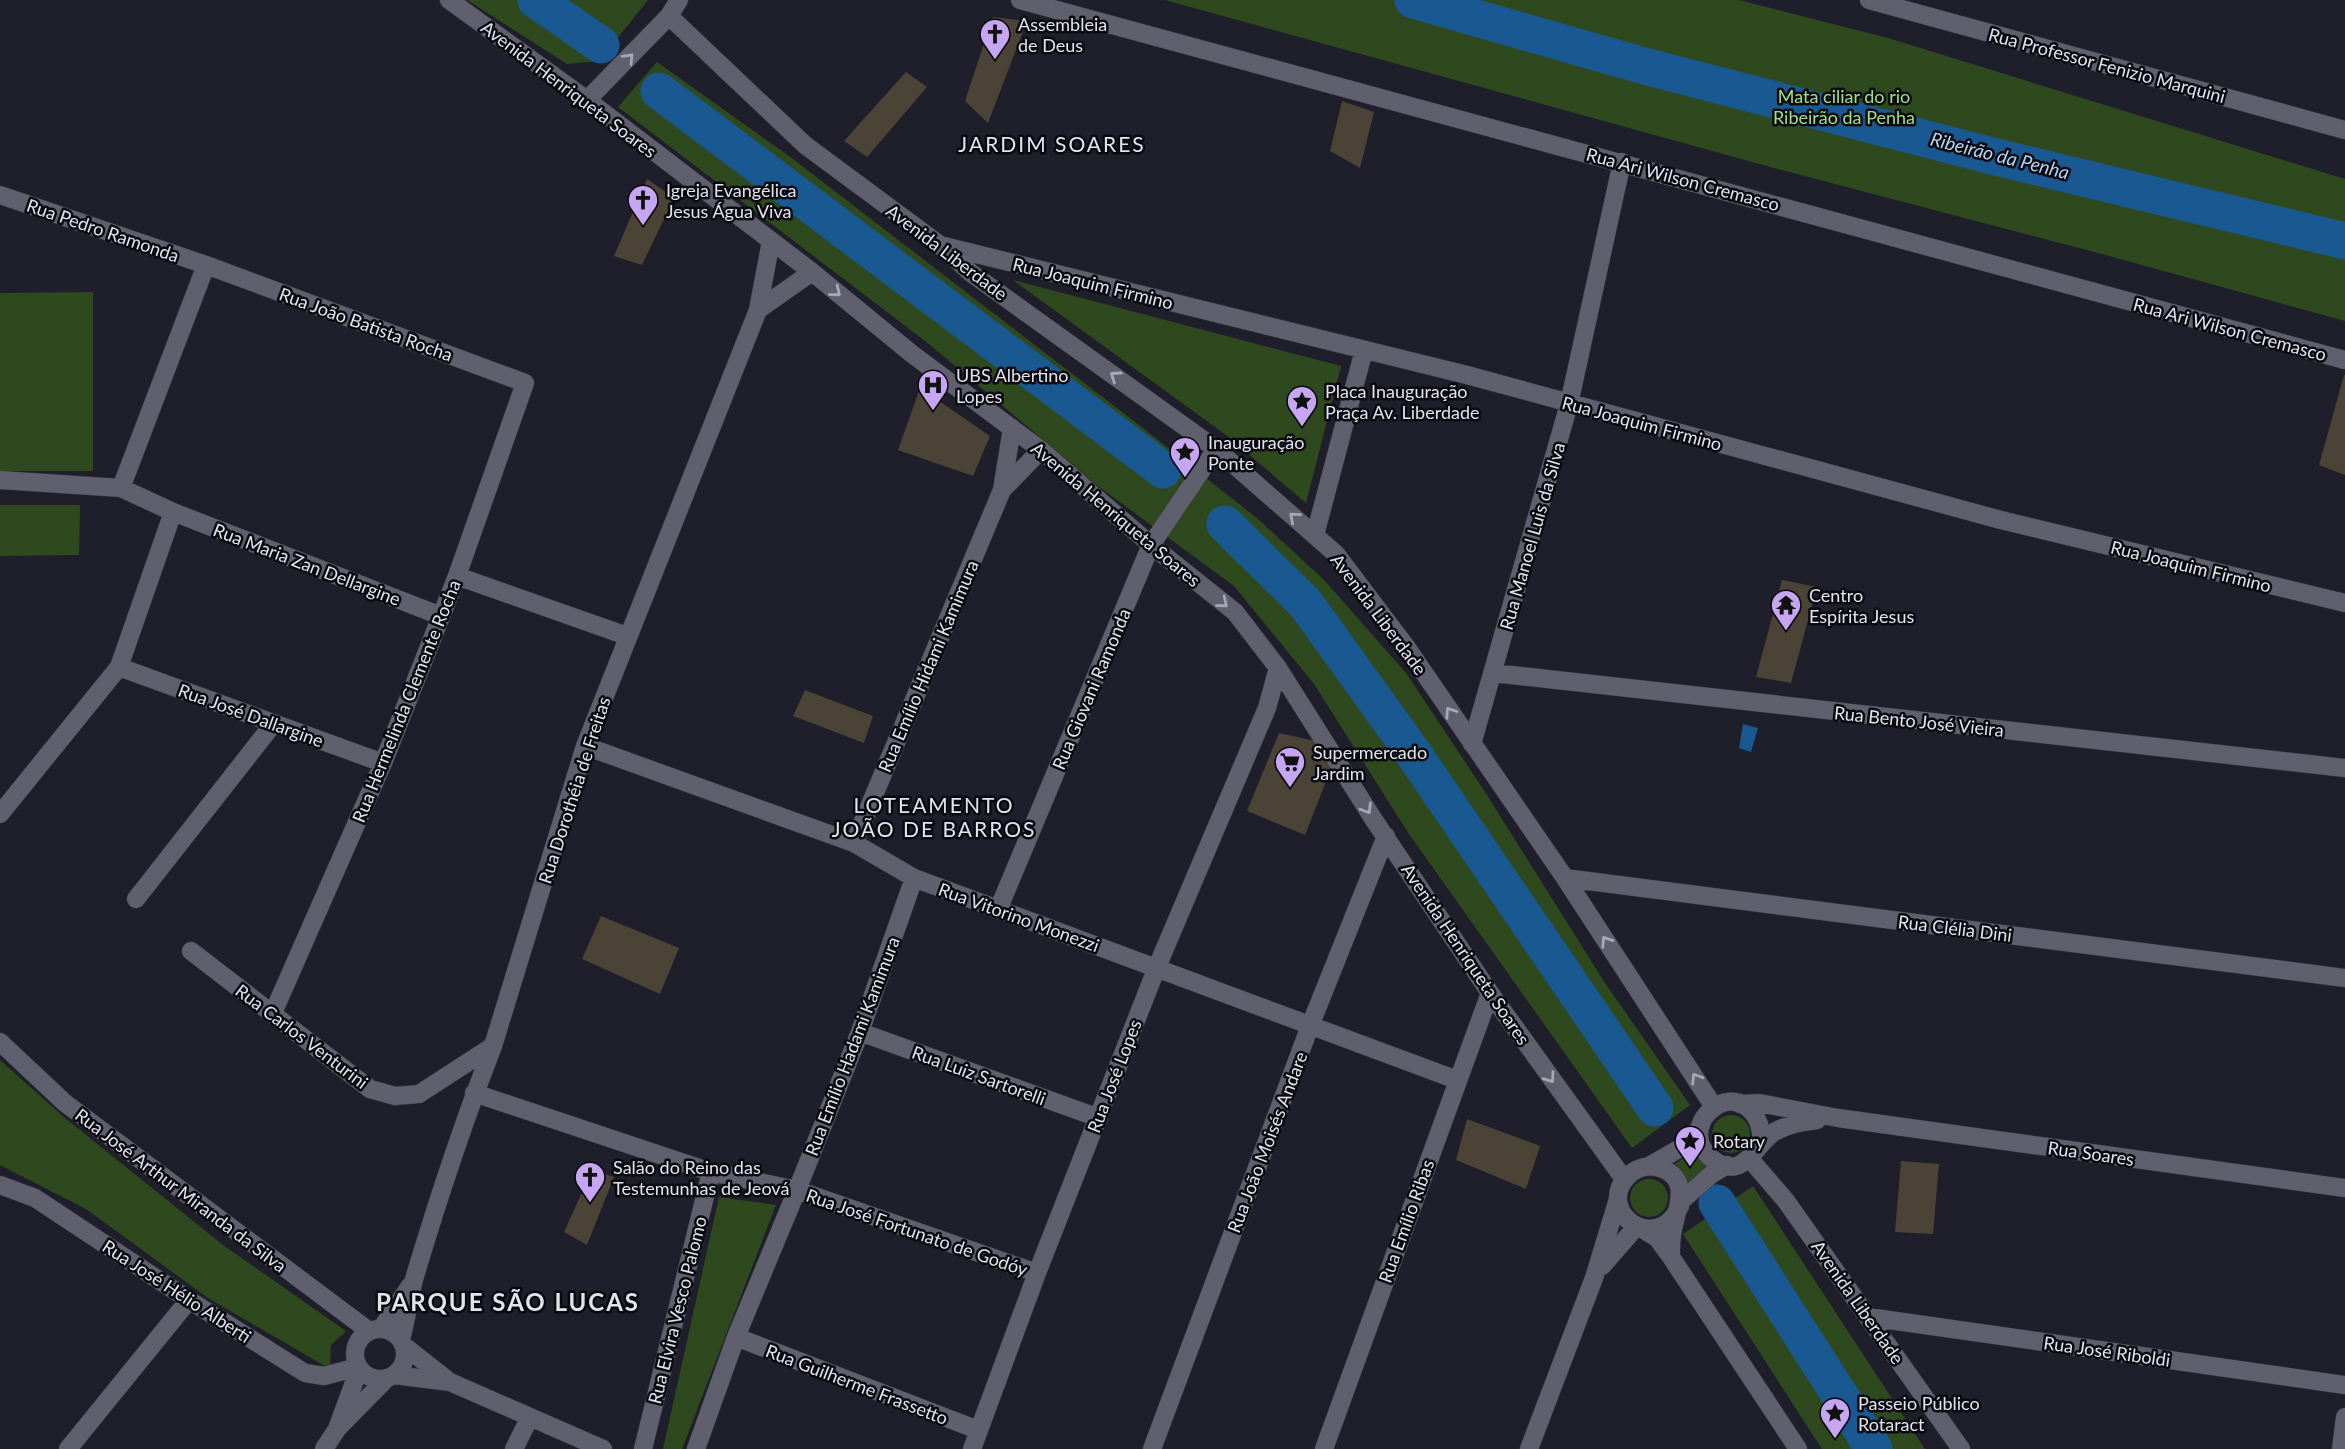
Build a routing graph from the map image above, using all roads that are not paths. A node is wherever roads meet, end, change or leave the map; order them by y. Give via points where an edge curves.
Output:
1 (449, 0) edge
2 (679, 0) edge
3 (1020, 0) edge
4 (1869, 0) edge
5 (669, 16) junction
6 (587, 100) junction
7 (2345, 130) edge
8 (1622, 162) junction
9 (0, 195) edge
10 (771, 241) junction
11 (940, 245) junction
12 (206, 265) junction
13 (812, 272) junction
14 (758, 310) junction
15 (1364, 350) junction
16 (2345, 360) edge
17 (525, 383) joint
18 (1569, 404) junction
19 (1013, 428) junction
20 (1216, 449) junction
21 (1041, 450) junction
22 (0, 480) edge
23 (121, 488) junction
24 (1002, 490) junction
25 (173, 512) junction
26 (1315, 535) junction
27 (1151, 545) junction
28 (457, 576) junction
29 (2345, 603) edge
30 (441, 616) junction
31 (628, 636) junction
32 (118, 667) junction
33 (1278, 668) junction
34 (1494, 673) junction
35 (1298, 700) junction
36 (1267, 708) junction
37 (274, 723) junction
38 (1472, 744) junction
39 (585, 746) junction
40 (383, 763) junction
41 (2345, 768) edge
42 (0, 814) edge
43 (1386, 836) junction
44 (854, 843) junction
45 (914, 878) junction
46 (1565, 878) junction
47 (136, 899) dead end
48 (998, 910) junction
49 (191, 951) dead end
50 (1157, 967) junction
51 (2345, 978) edge
52 (1490, 993) junction
53 (273, 1013) junction
54 (1310, 1026) junction
55 (860, 1032) junction
56 (0, 1042) edge
57 (493, 1046) junction
58 (1457, 1080) junction
59 (474, 1093) junction
60 (1740, 1104) junction
61 (1714, 1107) junction
62 (1098, 1118) junction
63 (1838, 1118) junction
64 (1700, 1125) junction
65 (1761, 1143) junction
66 (1750, 1159) junction
67 (1727, 1165) junction
68 (1649, 1166) junction
69 (711, 1172) junction
70 (1624, 1180) junction
71 (0, 1185) edge
72 (2345, 1188) edge
73 (797, 1190) junction
74 (1618, 1199) junction
75 (1680, 1204) junction
76 (1639, 1227) junction
77 (1671, 1257) junction
78 (1037, 1273) junction
79 (1594, 1278) junction
80 (414, 1280) junction
81 (189, 1300) junction
82 (1868, 1318) junction
83 (375, 1330) junction
84 (736, 1337) junction
85 (402, 1342) junction
86 (359, 1368) junction
87 (391, 1377) junction
88 (450, 1382) junction
89 (2345, 1385) edge
90 (530, 1417) junction
91 (2345, 1417) edge
92 (338, 1429) junction
93 (978, 1430) junction
94 (1785, 1431) junction
95 (68, 1449) edge
96 (324, 1449) edge
97 (514, 1449) edge
98 (603, 1449) edge
99 (643, 1449) edge
100 (696, 1449) edge
101 (972, 1449) edge
102 (1152, 1449) edge
103 (1324, 1449) edge
104 (1529, 1449) edge
105 (1778, 1449) edge
106 (1798, 1449) edge
107 (1961, 1449) edge
108 (2341, 1449) edge

1 - 6 street, Avenida Henriqueta Soares
2 - 5 street
3 - 8 street, Rua Ari Wilson Cremasco
4 - 7 street, Rua Professor Fenizio Marquini
6 -> 5 street
5 - 11 street, Avenida Liberdade via 805,145
6 - 10 street, Avenida Henriqueta Soares
8 - 16 street, Rua Ari Wilson Cremasco
8 - 18 street, Rua Manoel Luis da Silva
9 - 12 street, Rua Pedro Ramonda
10 - 13 street, Avenida Henriqueta Soares
10 - 14 street, Rua Dorothéia de Freitas
11 - 15 street, Rua Joaquim Firmino
20 -> 11 street, Avenida Liberdade
12 - 17 street, Rua João Batista Rocha
12 - 23 street
13 - 14 street
13 -> 19 street, Avenida Henriqueta Soares
14 - 31 street, Rua Dorothéia de Freitas
15 - 18 street, Rua Joaquim Firmino
15 - 26 street
17 - 28 street, Rua Hermelinda Clemente Rocha
18 - 29 street, Rua Joaquim Firmino via 2001,520
18 - 34 street, Rua Manoel Luis da Silva
19 - 21 street, Avenida Henriqueta Soares
19 - 24 street, Rua Emílio Hidami Kamimura
26 -> 20 street, Avenida Liberdade
20 - 27 street, Rua Giovani Ramonda
21 - 24 street, Rua Emílio Hidami Kamimura
21 - 27 street, Avenida Henriqueta Soares
22 - 23 street
23 - 25 street, Rua Maria Zan Dellargine
24 - 44 street, Rua Emílio Hidami Kamimura
25 - 30 street, Rua Maria Zan Dellargine
25 - 32 street
38 -> 26 street, Avenida Liberdade via 1336,554
27 -> 33 street, Avenida Henriqueta Soares via 1235,612
27 - 48 street, Rua Giovani Ramonda
28 - 30 street, Rua Hermelinda Clemente Rocha
28 - 31 street
30 - 40 street, Rua Hermelinda Clemente Rocha
31 - 39 street, Rua Dorothéia de Freitas
32 - 37 street, Rua José Dallargine
32 - 42 street
33 - 35 street, Avenida Henriqueta Soares
33 - 36 street, Rua José Lopes
34 - 38 street, Rua Manoel Luis da Silva
34 - 41 street, Rua Bento José Vieira
35 - 36 street
35 -> 43 street, Avenida Henriqueta Soares
36 - 50 street, Rua José Lopes
37 - 40 street, Rua José Dallargine
37 - 47 street
38 - 46 street, Avenida Liberdade
39 - 44 street, Rua Vitorino Monezzi
39 - 57 street, Rua Dorothéia de Freitas
40 - 53 street, Rua Hermelinda Clemente Rocha
43 - 52 street, Avenida Henriqueta Soares
43 - 54 street, Rua João Moisés Andare
44 - 45 street, Rua Vitorino Monezzi
45 - 48 street, Rua Vitorino Monezzi
45 - 55 street, Rua Emílio Hadami Kamimura
46 - 51 street, Rua Clélia Dini
61 -> 46 street, Avenida Liberdade
48 - 50 street, Rua Vitorino Monezzi
49 - 53 street, Rua Carlos Venturini
50 - 54 street, Rua Vitorino Monezzi
50 - 62 street, Rua José Lopes
52 - 58 street, Rua Emílio Ribas
52 -> 70 street, Avenida Henriqueta Soares
53 - 57 street, Rua Carlos Venturini via 370,1089 395,1096 419,1094
54 - 58 street, Rua Vitorino Monezzi
54 - 102 street, Rua João Moisés Andare
55 - 62 street, Rua Luiz Sartorelli
55 - 73 street, Rua Emílio Hadami Kamimura
56 - 83 street, Rua José Arthur Miranda da Silva via 65,1104
57 - 59 street, Rua Dorothéia de Freitas
58 - 103 street, Rua Emílio Ribas
59 - 69 street
59 - 80 street, Rua Dorothéia de Freitas
60 - 61 street
60 - 63 street via 1759,1103
60 - 65 street via 1756,1115
61 - 64 street
62 - 78 street, Rua José Lopes
63 - 65 street via 1794,1123
63 - 72 street, Rua Soares
64 - 67 street via 1706,1154
64 - 68 street via 1689,1143
65 - 66 street
66 - 67 street
66 - 82 street, Avenida Liberdade via 1786,1201
67 - 75 street
68 - 70 street via 1631,1172
68 - 75 street via 1675,1179
69 - 73 street
69 - 99 street, Rua Elvira Vesco Palomo
70 - 74 street
71 - 81 street, Rua José Hélio Alberti via 36,1198
73 - 78 street, Rua José Fortunato de Godóy
73 - 84 street, Rua Emílio Hadami Kamimura
74 - 76 street via 1625,1218
74 - 79 street
75 - 76 street via 1669,1223 1651,1230
75 - 77 street
76 - 77 street via 1657,1238
76 - 79 street via 1619,1244
77 - 94 street
78 - 93 street, Rua José Lopes
79 - 104 street
80 - 83 street, Rua Dorothéia de Freitas
80 - 85 street, Rua Dorothéia de Freitas
81 - 86 street, Rua José Hélio Alberti via 305,1373 324,1376
81 - 95 street
82 - 89 street, Rua José Riboldi
82 - 107 street, Avenida Liberdade
83 - 85 street via 389,1330
83 - 86 street via 357,1343 354,1352
84 - 93 street, Rua Guilherme Frassetto
84 - 100 street, Rua Emílio Hadami Kamimura
85 - 87 street via 404,1362
85 - 88 street
86 - 87 street via 372,1378
86 - 92 street
87 - 88 street
87 - 92 street
88 - 90 street
90 - 97 street
90 - 98 street
91 - 108 street
92 - 96 street
93 - 101 street, Rua José Lopes
94 - 105 street
94 - 106 street

